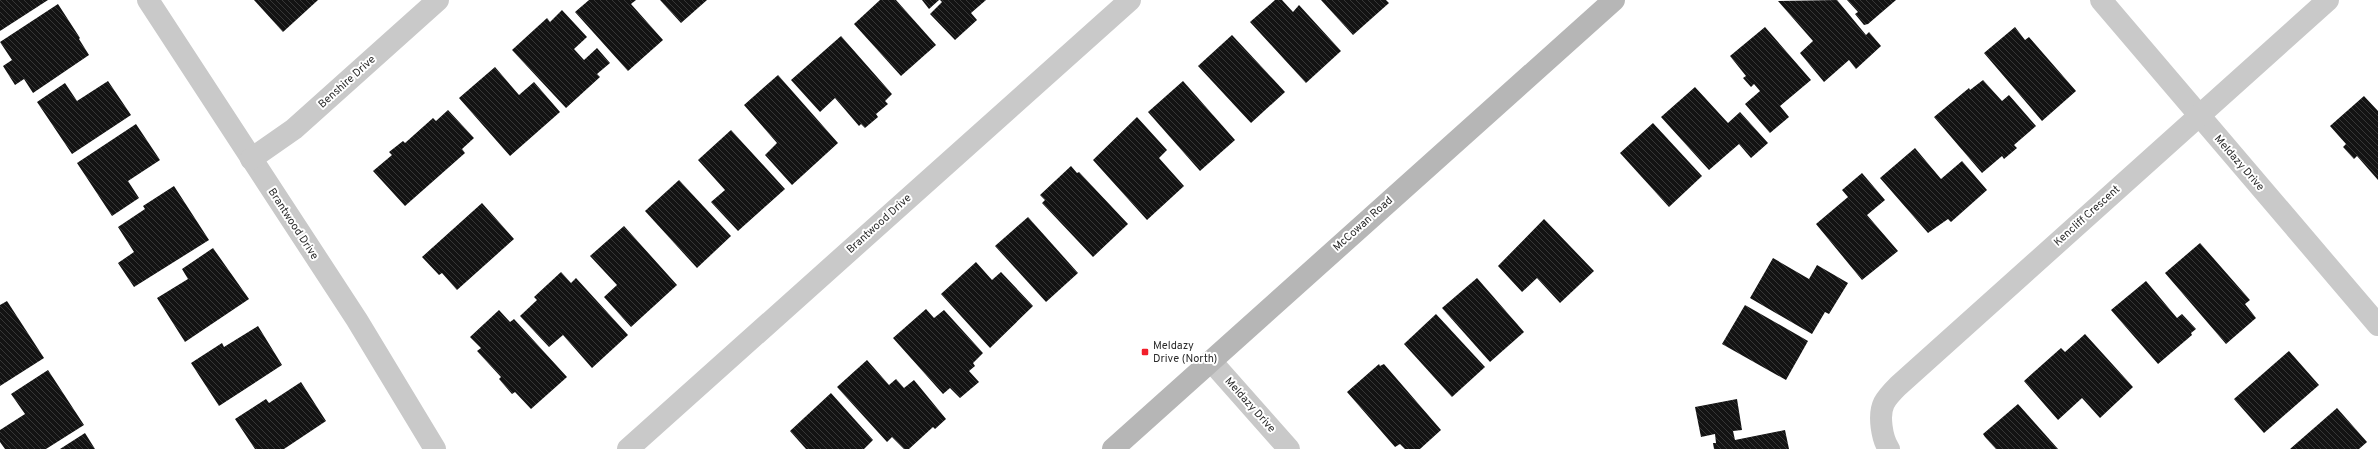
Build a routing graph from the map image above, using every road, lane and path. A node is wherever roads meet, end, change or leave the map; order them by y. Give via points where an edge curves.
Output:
1 (148, 0) edge
2 (438, 0) edge
3 (1130, 0) edge
4 (1614, 0) edge
5 (2101, 0) edge
6 (2328, 0) edge
7 (2198, 115) junction
8 (252, 159) junction
9 (2378, 325) edge
10 (1211, 361) junction
11 (435, 449) edge
12 (628, 449) edge
13 (1113, 449) edge
14 (1289, 449) edge
15 (1889, 449) edge

1 - 8 street, Brantwood Drive
2 - 8 street, Benshire Drive via 294,129
3 - 12 street, Brantwood Drive
4 - 10 main road, McCowan Road
5 - 7 street, Meldazy Drive
6 - 7 street, Kencliff Crescent
7 - 9 street, Meldazy Drive
7 - 15 street, Kencliff Crescent via 1898,386 1883,404 1881,424
8 - 11 street, Brantwood Drive via 357,320
10 - 13 main road, McCowan Road
10 - 14 street, Meldazy Drive

